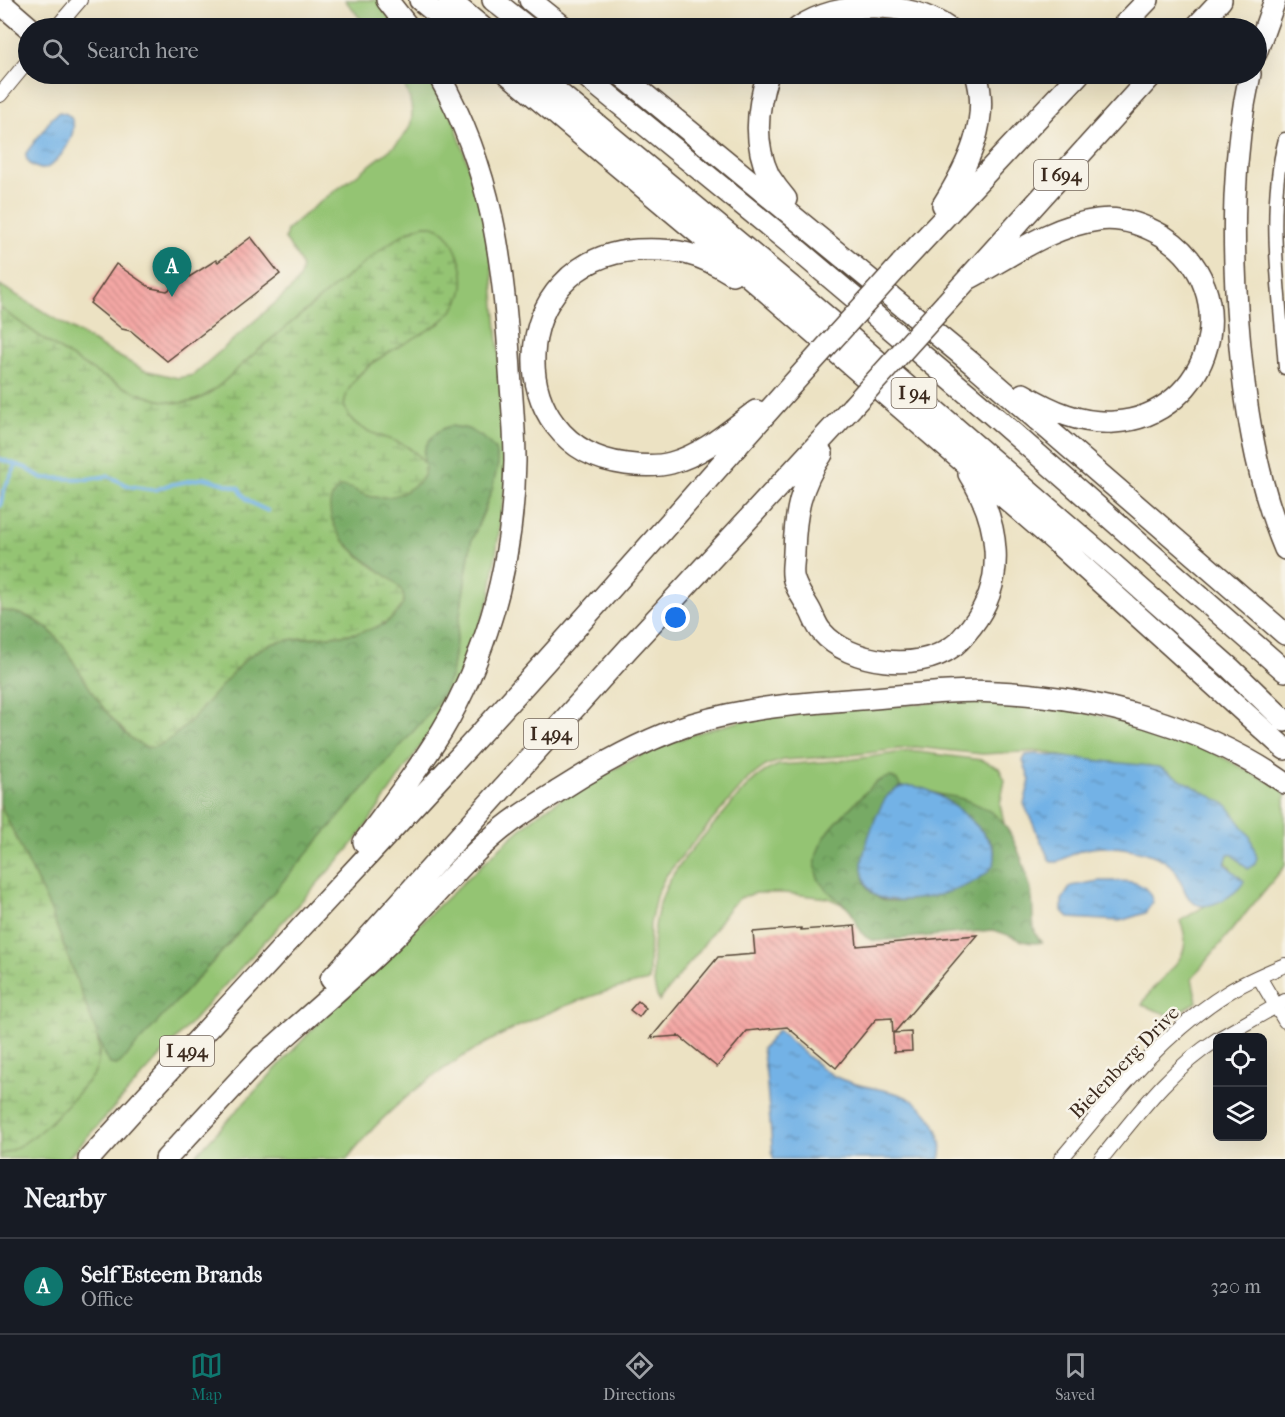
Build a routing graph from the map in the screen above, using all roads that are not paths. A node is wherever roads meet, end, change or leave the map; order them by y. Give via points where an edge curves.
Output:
1 (3, 0) edge
2 (80, 0) edge
3 (387, 0) edge
4 (420, 0) edge
5 (449, 0) edge
6 (494, 0) edge
7 (530, 0) edge
8 (1148, 0) edge
9 (1221, 0) edge
10 (1275, 0) edge
11 (0, 9) edge
12 (25, 18) edge
13 (65, 18) edge
14 (401, 18) edge
15 (442, 18) edge
16 (471, 18) edge
17 (516, 18) edge
18 (552, 18) edge
19 (813, 18) edge
20 (933, 18) edge
21 (1131, 18) edge
22 (1204, 18) edge
23 (18, 24) edge
24 (1267, 24) edge
25 (18, 73) edge
26 (443, 84) edge
27 (520, 84) edge
28 (548, 84) edge
29 (595, 84) edge
30 (632, 84) edge
31 (766, 84) edge
32 (978, 84) edge
33 (1070, 84) edge
34 (1144, 84) edge
35 (1248, 84) edge
36 (0, 95) edge
37 (1285, 139) edge
38 (800, 220) junction
39 (916, 247) junction
40 (970, 278) junction
41 (785, 308) junction
42 (974, 365) junction
43 (1285, 368) edge
44 (787, 390) junction
45 (852, 407) junction
46 (947, 449) junction
47 (1285, 549) edge
48 (1285, 634) edge
49 (1285, 671) edge
50 (1285, 721) edge
51 (1285, 749) edge
52 (1285, 783) edge
53 (285, 943) junction
54 (1285, 964) edge
55 (1259, 977) junction
56 (1280, 1003) edge
57 (1285, 1021) edge
58 (1228, 1033) edge
59 (1213, 1042) edge
60 (254, 1065) junction
61 (89, 1159) edge
62 (166, 1159) edge
63 (1061, 1159) edge
64 (1101, 1159) edge

1 - 12 street
2 - 13 street
3 - 14 highway
4 - 15 highway
5 - 16 highway
6 - 17 highway
7 - 18 highway
8 - 21 highway
9 - 22 highway
10 - 24 highway
11 - 23 street
19 - 20 highway via 868,2 913,8
25 - 36 street
26 - 53 highway via 481,170 495,222 508,317 514,485 499,591 486,633 446,725 359,849
27 - 41 highway
28 - 50 highway, I 94 via 799,293 1107,559
29 - 49 highway, I 94 via 988,411
30 - 38 highway
31 - 38 highway via 758,118 760,146 770,176
32 - 39 highway via 980,112 967,165
33 - 39 highway, I 694
34 - 40 highway, I 694
35 - 47 highway via 1234,186 1236,299 1243,385 1254,447 1265,494
37 - 43 street via 1275,193
38 - 42 highway
39 - 44 highway, I 494, bridge
40 - 42 highway via 1050,234 1089,221 1113,219 1147,228 1177,246 1198,272 1210,312 1204,357 1187,387 1154,412 1124,420 1088,421 1056,412
40 - 45 highway, I 694, bridge
41 - 44 highway via 698,255 654,249 613,253 581,269 546,304 534,339 533,366 540,398 567,436 600,458 648,466 684,459 708,447
41 - 46 highway
42 - 48 highway
44 - 53 highway, I 494 via 465,750
45 - 46 highway via 810,472 795,519 793,579 822,632 845,650 885,662 931,657 955,645 983,608 992,584 994,528 971,477
45 - 60 highway, I 494
46 - 51 highway
52 - 60 highway via 1236,754 1164,723 1110,708 1027,694 956,691 794,703 691,724 625,751 510,822 396,937
53 - 61 highway, I 494
54 - 55 street, Bielenberg Drive
55 - 56 street
55 - 63 street, Bielenberg Drive via 1228,992 1171,1036
56 - 57 street
56 - 58 street
59 - 64 street via 1171,1077
60 - 62 highway, I 494

